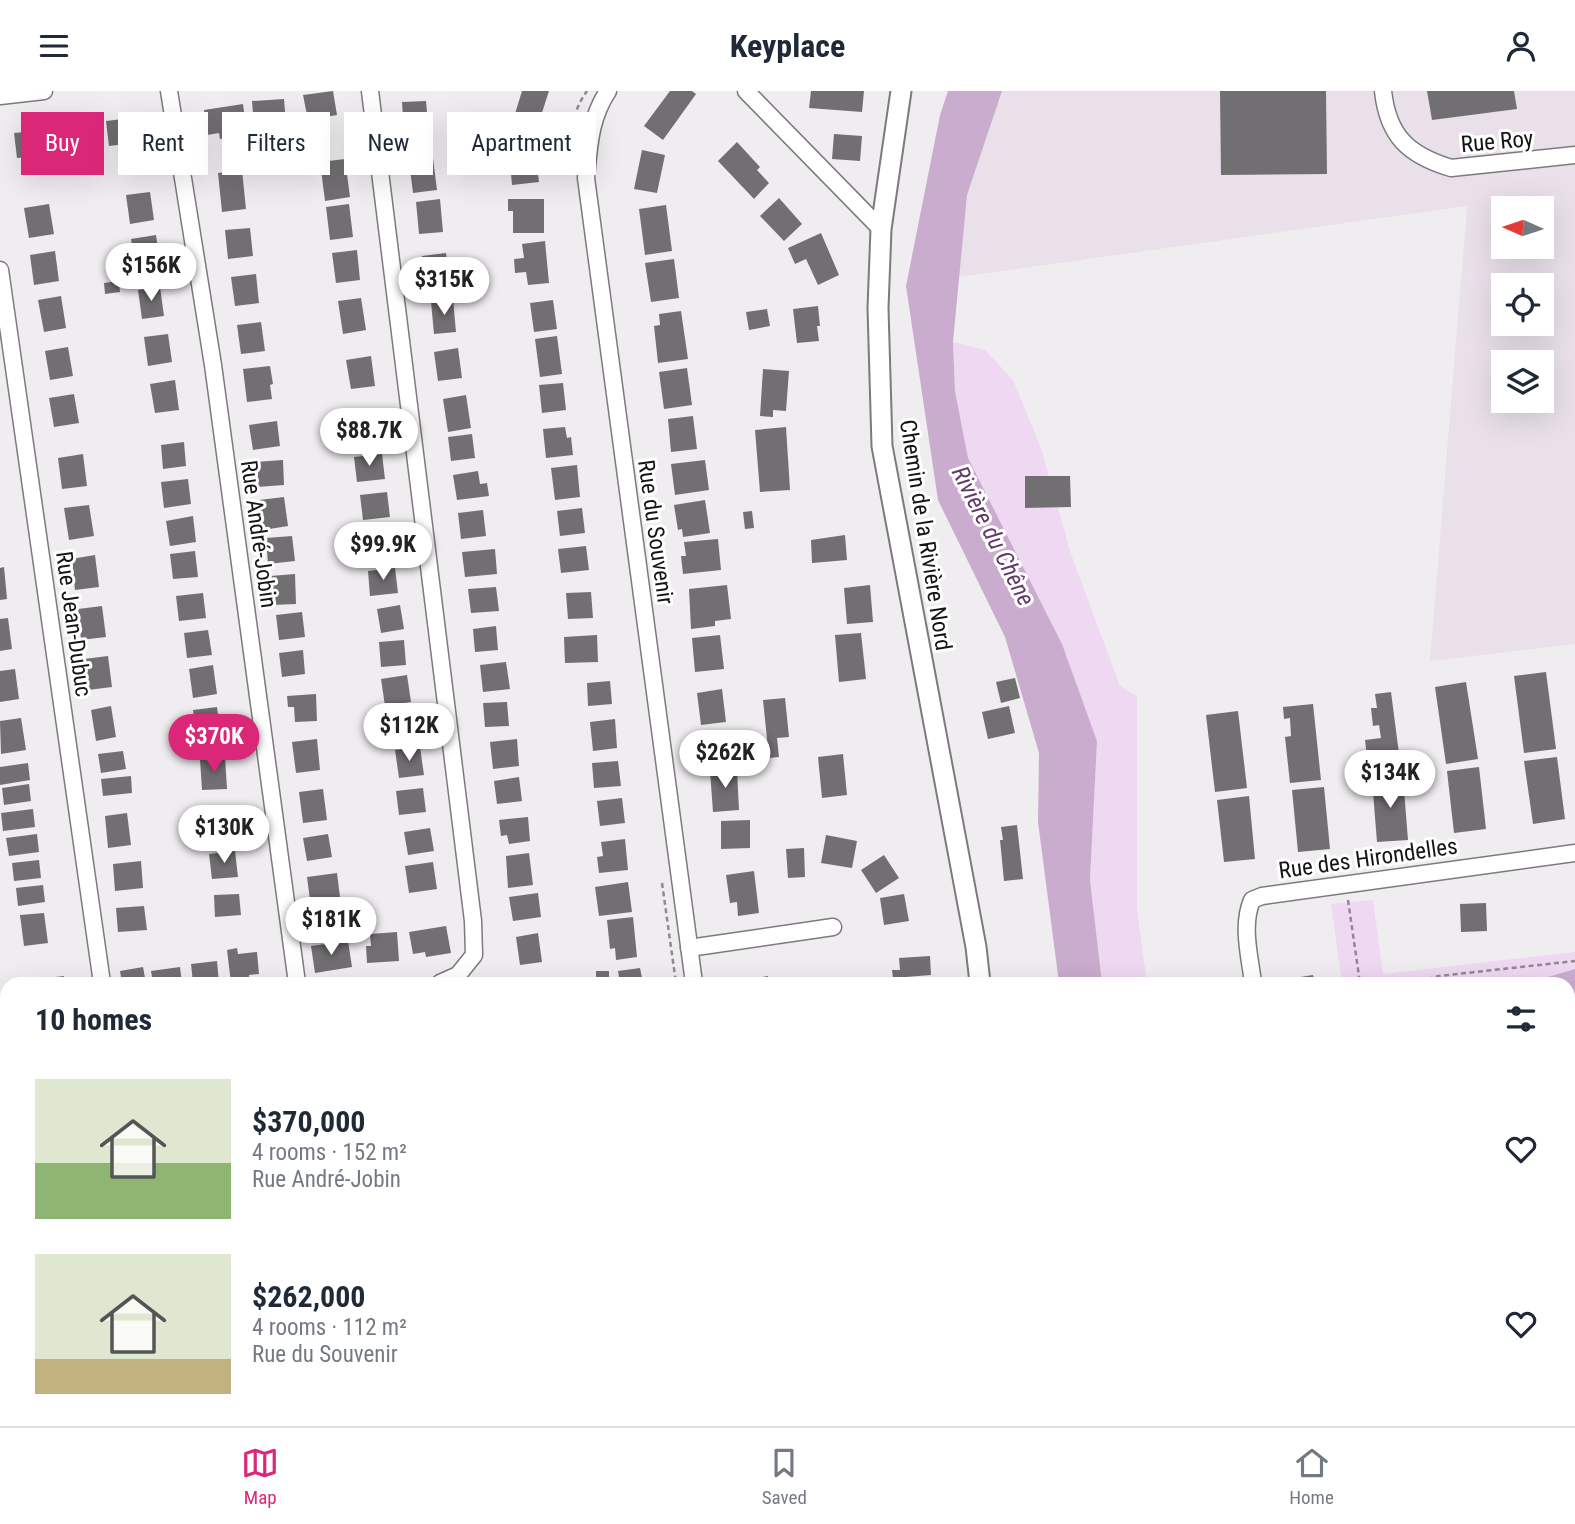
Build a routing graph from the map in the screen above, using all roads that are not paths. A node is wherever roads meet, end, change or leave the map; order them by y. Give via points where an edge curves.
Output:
1 (44, 91) edge
2 (169, 91) edge
3 (370, 91) edge
4 (608, 91) edge
5 (746, 91) edge
6 (901, 91) edge
7 (1384, 91) edge
8 (0, 96) edge
9 (1575, 155) edge
10 (881, 229) junction
11 (0, 270) edge
12 (1575, 853) edge
13 (833, 927) dead end
14 (689, 948) junction
15 (101, 977) edge
16 (296, 977) edge
17 (454, 977) edge
18 (693, 977) edge
19 (979, 977) edge
20 (1252, 977) edge

1 - 8 street
2 - 16 street, Rue André-Jobin via 214,365
3 - 17 street via 473,922 474,955
4 - 14 street, Rue du Souvenir via 590,130 586,178
5 - 10 street
6 - 10 street, Chemin de la Rivière Nord
7 - 9 street, Rue Roy via 1386,114 1397,137 1431,162 1451,168
10 - 19 street, Chemin de la Rivière Nord via 882,446
11 - 15 street, Rue Jean-Dubuc
12 - 20 street, Rue des Hirondelles via 1262,896 1252,900 1247,911
13 - 14 street
14 - 18 street, Rue du Souvenir

